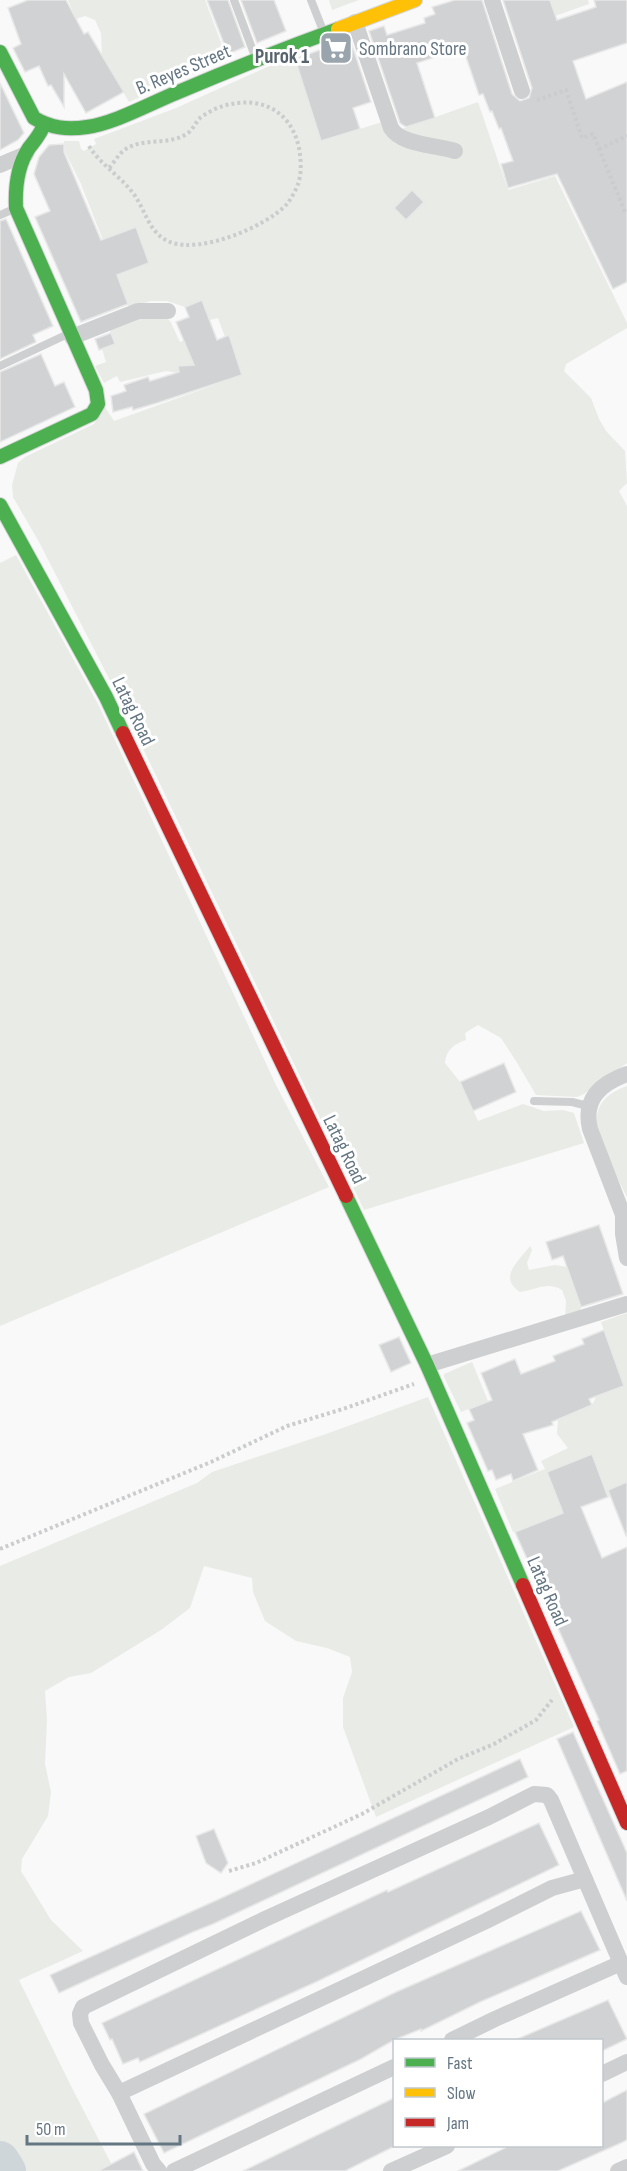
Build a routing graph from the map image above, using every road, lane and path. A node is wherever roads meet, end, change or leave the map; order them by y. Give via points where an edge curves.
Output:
1 (234, 0) edge
2 (311, 0) edge
3 (415, 0) edge
4 (492, 0) edge
5 (355, 21) junction
6 (324, 33) junction
7 (1, 56) edge
8 (256, 59) junction
9 (522, 89) joint
10 (44, 124) junction
11 (88, 128) junction
12 (627, 136) edge
13 (599, 148) junction
14 (455, 151) dead end
15 (26, 154) junction
16 (0, 165) edge
17 (109, 168) junction
18 (16, 208) junction
19 (627, 211) edge
20 (0, 215) edge
21 (168, 310) dead end
22 (71, 335) junction
23 (0, 366) edge
24 (0, 457) edge
25 (0, 505) edge
26 (627, 1074) edge
27 (534, 1101) dead end
28 (588, 1106) junction
29 (625, 1227) edge
30 (627, 1258) edge
31 (627, 1304) edge
32 (429, 1371) junction
33 (0, 1549) edge
34 (570, 1690) junction
35 (622, 1801) edge
36 (627, 1823) edge
37 (229, 1871) dead end
38 (585, 1879) junction
39 (624, 1970) edge
40 (454, 2039) edge
41 (627, 2062) edge
42 (393, 2067) edge
43 (603, 2074) edge
44 (119, 2093) junction
45 (443, 2147) edge
46 (627, 2167) edge
47 (159, 2171) edge
48 (174, 2171) edge
49 (391, 2171) edge
50 (618, 2171) edge

1 - 8 lane
2 - 6 lane
3 - 5 street, B. Reyes Street
4 - 9 street
5 - 6 street, B. Reyes Street
5 - 14 street via 395,134
6 - 8 street, B. Reyes Street
7 - 10 street via 31,114
8 - 11 street, B. Reyes Street
9 - 13 path via 528,85 535,101 566,90 582,138 593,134
10 - 11 street, B. Reyes Street via 64,129
10 - 15 street
11 - 17 path via 90,148
12 - 13 path
13 - 19 path
15 - 16 street
15 - 18 street via 16,179
17 - 17 path via 133,193 153,231 171,243 199,244 220,241 262,223 288,204 298,183 301,159 296,132 283,115 267,105 247,103 223,106 200,118 179,139 132,146 121,152
18 - 20 lane
18 - 22 street
21 - 22 street via 138,311
22 - 23 lane
22 - 24 street via 96,390 96,410
25 - 32 street, Latag Road via 106,697
26 - 28 street via 609,1082
27 - 28 lane
28 - 29 street via 590,1129
29 - 30 street
31 - 32 street
32 - 33 path via 343,1409 287,1426 158,1485
32 - 34 street, Latag Road
34 - 35 street, Latag Road
34 - 37 path via 551,1701 536,1720 494,1744 458,1759 362,1814 256,1863
35 - 36 street, Latag Road
38 - 39 street
38 - 44 street via 552,1888
38 - 44 street via 551,1800 547,1795 534,1794 82,2007 81,2023
39 - 40 street via 495,2019
41 - 43 street
42 - 48 street
44 - 47 street
45 - 49 street
46 - 50 street

